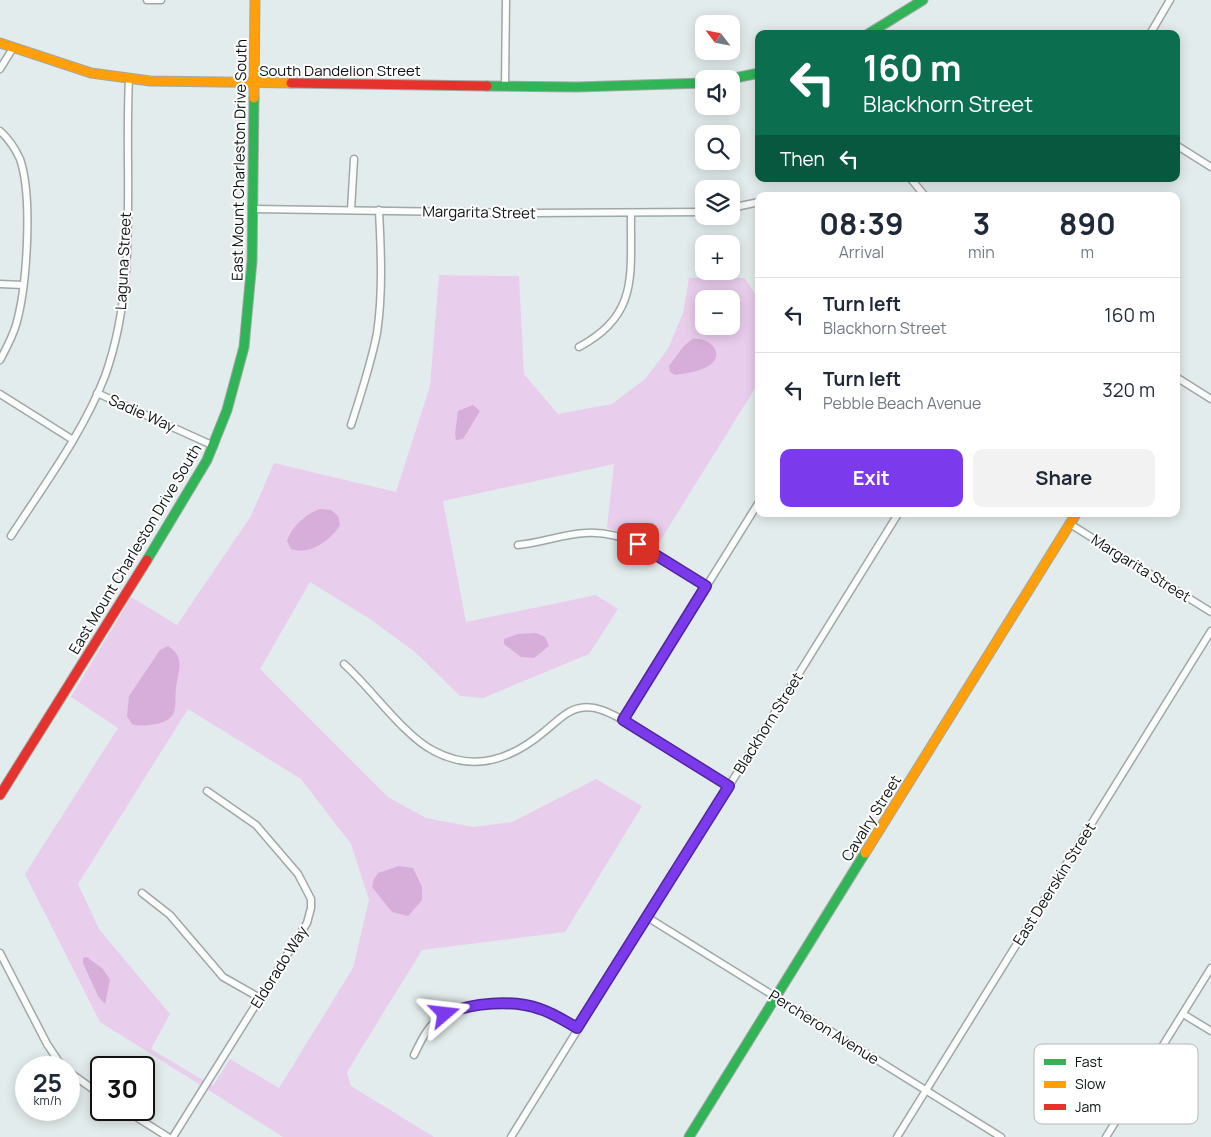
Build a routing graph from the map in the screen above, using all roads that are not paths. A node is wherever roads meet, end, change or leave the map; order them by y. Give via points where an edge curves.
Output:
1 (147, 0) edge
2 (161, 0) edge
3 (255, 0) edge
4 (506, 0) edge
5 (923, 0) edge
6 (1170, 0) edge
7 (874, 30) edge
8 (1152, 30) edge
9 (0, 43) edge
10 (13, 48) junction
11 (0, 69) edge
12 (755, 74) edge
13 (740, 77) edge
14 (129, 79) junction
15 (254, 84) junction
16 (695, 84) edge
17 (505, 86) junction
18 (0, 131) edge
19 (1180, 148) edge
20 (354, 159) dead end
21 (1211, 167) edge
22 (913, 182) edge
23 (922, 192) edge
24 (755, 203) edge
25 (740, 206) edge
26 (254, 209) junction
27 (351, 210) junction
28 (379, 210) junction
29 (695, 212) edge
30 (631, 214) junction
31 (0, 284) edge
32 (23, 285) junction
33 (580, 347) dead end
34 (0, 360) edge
35 (1180, 380) edge
36 (97, 393) junction
37 (0, 394) edge
38 (1211, 399) edge
39 (351, 425) dead end
40 (73, 440) junction
41 (214, 446) junction
42 (755, 508) edge
43 (896, 517) edge
44 (1074, 517) edge
45 (1070, 524) junction
46 (11, 536) dead end
47 (518, 545) dead end
48 (706, 586) junction
49 (1211, 612) edge
50 (1211, 631) edge
51 (344, 664) dead end
52 (623, 720) junction
53 (729, 786) junction
54 (207, 791) dead end
55 (0, 796) edge
56 (142, 893) dead end
57 (647, 917) junction
58 (0, 953) edge
59 (1211, 968) edge
60 (777, 997) junction
61 (260, 998) junction
62 (1183, 1014) junction
63 (577, 1028) junction
64 (1211, 1031) edge
65 (1164, 1044) edge
66 (414, 1055) dead end
67 (54, 1056) edge
68 (926, 1090) junction
69 (143, 1121) edge
70 (1114, 1124) edge
71 (168, 1137) edge
72 (173, 1137) edge
73 (511, 1137) edge
74 (689, 1137) edge
75 (897, 1137) edge
76 (1001, 1137) edge
77 (1106, 1137) edge

1 - 2 street
3 - 15 street, East Mount Charleston Drive South
4 - 17 street
5 - 7 street
6 - 8 street
9 - 10 street, South Dandelion Street
10 - 11 street
10 - 14 street, South Dandelion Street via 91,73
12 - 13 street
14 - 15 street, South Dandelion Street
14 - 36 street, Laguna Street via 124,291 116,336
15 - 17 street, South Dandelion Street
15 - 26 street, East Mount Charleston Drive South
16 - 17 street, South Dandelion Street
18 - 32 street via 14,147 24,176 26,248
19 - 21 street
20 - 27 street
22 - 23 street
24 - 25 street
26 - 27 street, Margarita Street
26 - 41 street, East Mount Charleston Drive South via 244,348
27 - 28 street, Margarita Street
28 - 30 street, Margarita Street
28 - 39 street via 380,302 377,331
29 - 30 street, Margarita Street
30 - 33 street via 630,270 624,305 609,328
31 - 32 street
32 - 34 street via 16,326
35 - 38 street
36 - 40 street, Laguna Street
36 - 41 street, Sadie Way
37 - 40 street
40 - 46 street, Laguna Street
41 - 55 street, East Mount Charleston Drive South via 187,496
42 - 48 street
43 - 53 street, Blackhorn Street
44 - 45 street, Cavalry Street
45 - 49 street, Margarita Street
45 - 60 street, Cavalry Street
47 - 48 street via 586,533 620,536 647,548
48 - 52 street
50 - 68 street, East Deerskin Street
51 - 52 street via 418,740 432,751 461,761 479,763 507,757 579,708 599,708
52 - 53 street
53 - 57 street, Blackhorn Street
54 - 61 street, Eldorado Way via 266,835 309,892 311,908 307,923
56 - 61 street via 170,915 223,978
57 - 60 street, Percheron Avenue
57 - 63 street, Blackhorn Street
58 - 67 street
59 - 62 street
60 - 68 street, Percheron Avenue
60 - 74 street, Cavalry Street
61 - 72 street, Eldorado Way
62 - 64 street
62 - 65 street
63 - 66 street via 556,1015 526,1006 459,1008 437,1020
63 - 73 street, Blackhorn Street
68 - 75 street, East Deerskin Street
68 - 76 street, Percheron Avenue
69 - 71 street
70 - 77 street

